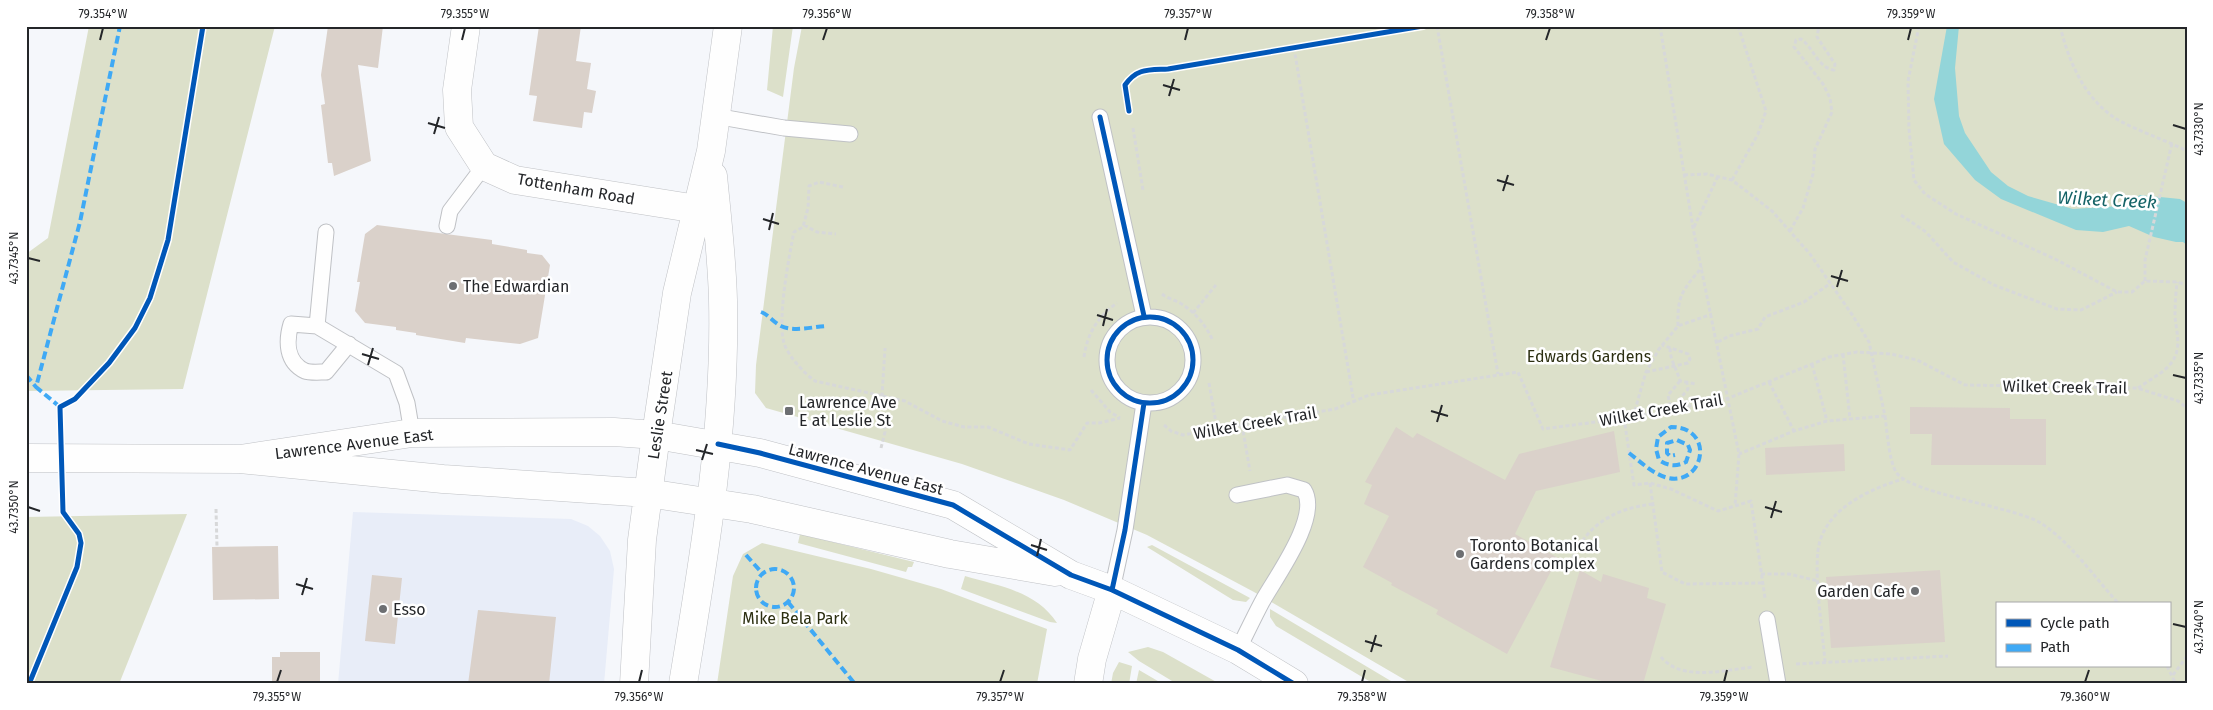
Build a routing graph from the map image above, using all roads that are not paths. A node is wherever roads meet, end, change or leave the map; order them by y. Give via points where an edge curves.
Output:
1 (466, 26) edge
2 (728, 26) edge
3 (715, 116) junction
4 (1100, 117) dead end
5 (850, 134) dead end
6 (711, 151) junction
7 (484, 166) junction
8 (697, 208) junction
9 (447, 226) dead end
10 (326, 232) dead end
11 (1144, 316) junction
12 (317, 326) junction
13 (349, 344) junction
14 (1144, 403) junction
15 (412, 433) junction
16 (656, 435) junction
17 (718, 444) junction
18 (26, 458) edge
19 (240, 459) junction
20 (648, 493) junction
21 (1237, 496) dead end
22 (712, 501) junction
23 (1071, 574) junction
24 (1112, 590) junction
25 (1767, 619) road end
26 (1238, 650) junction
27 (634, 684) edge
28 (683, 684) edge
29 (1088, 684) edge
30 (1294, 684) edge
31 (1778, 684) edge

1 - 7 main road via 457,90 459,127
2 - 3 main road, Leslie Street
3 - 5 lane via 784,128
3 - 6 main road, Leslie Street
4 - 11 lane
6 - 8 main road, Leslie Street
6 - 17 main road, Leslie Street via 723,300
7 - 8 main road, Tottenham Road via 515,180
7 - 9 lane via 450,211
8 - 16 main road, Leslie Street via 677,292
10 - 12 lane
11 - 14 lane via 1118,329 1106,355 1112,381 1126,395
11 - 14 lane via 1157,316 1181,329 1189,340 1193,366 1184,387 1176,394 1161,401
12 - 13 lane
12 - 13 lane via 291,324 287,340 291,358 305,371 326,372
13 - 15 lane via 396,373 407,403
14 - 24 lane via 1125,530
15 - 16 main road, Lawrence Avenue East via 614,432
15 - 19 main road, Lawrence Avenue East
16 - 17 main road, Lawrence Avenue East
16 - 20 main road, Leslie Street
17 - 22 main road, Leslie Street
17 - 23 main road, Lawrence Avenue East via 952,505
18 - 19 main road, Lawrence Avenue East
19 - 20 main road, Lawrence Avenue East via 443,479
20 - 22 main road, Lawrence Avenue East
20 - 27 main road, Leslie Street via 642,540
21 - 26 lane via 1277,486 1296,486 1305,491 1307,507 1297,541
22 - 23 main road, Lawrence Avenue East via 950,554
22 - 28 main road, Leslie Street
23 - 24 main road, Lawrence Avenue East
24 - 26 main road, Lawrence Avenue East
24 - 29 main road
25 - 31 lane
26 - 30 main road, Lawrence Avenue East

